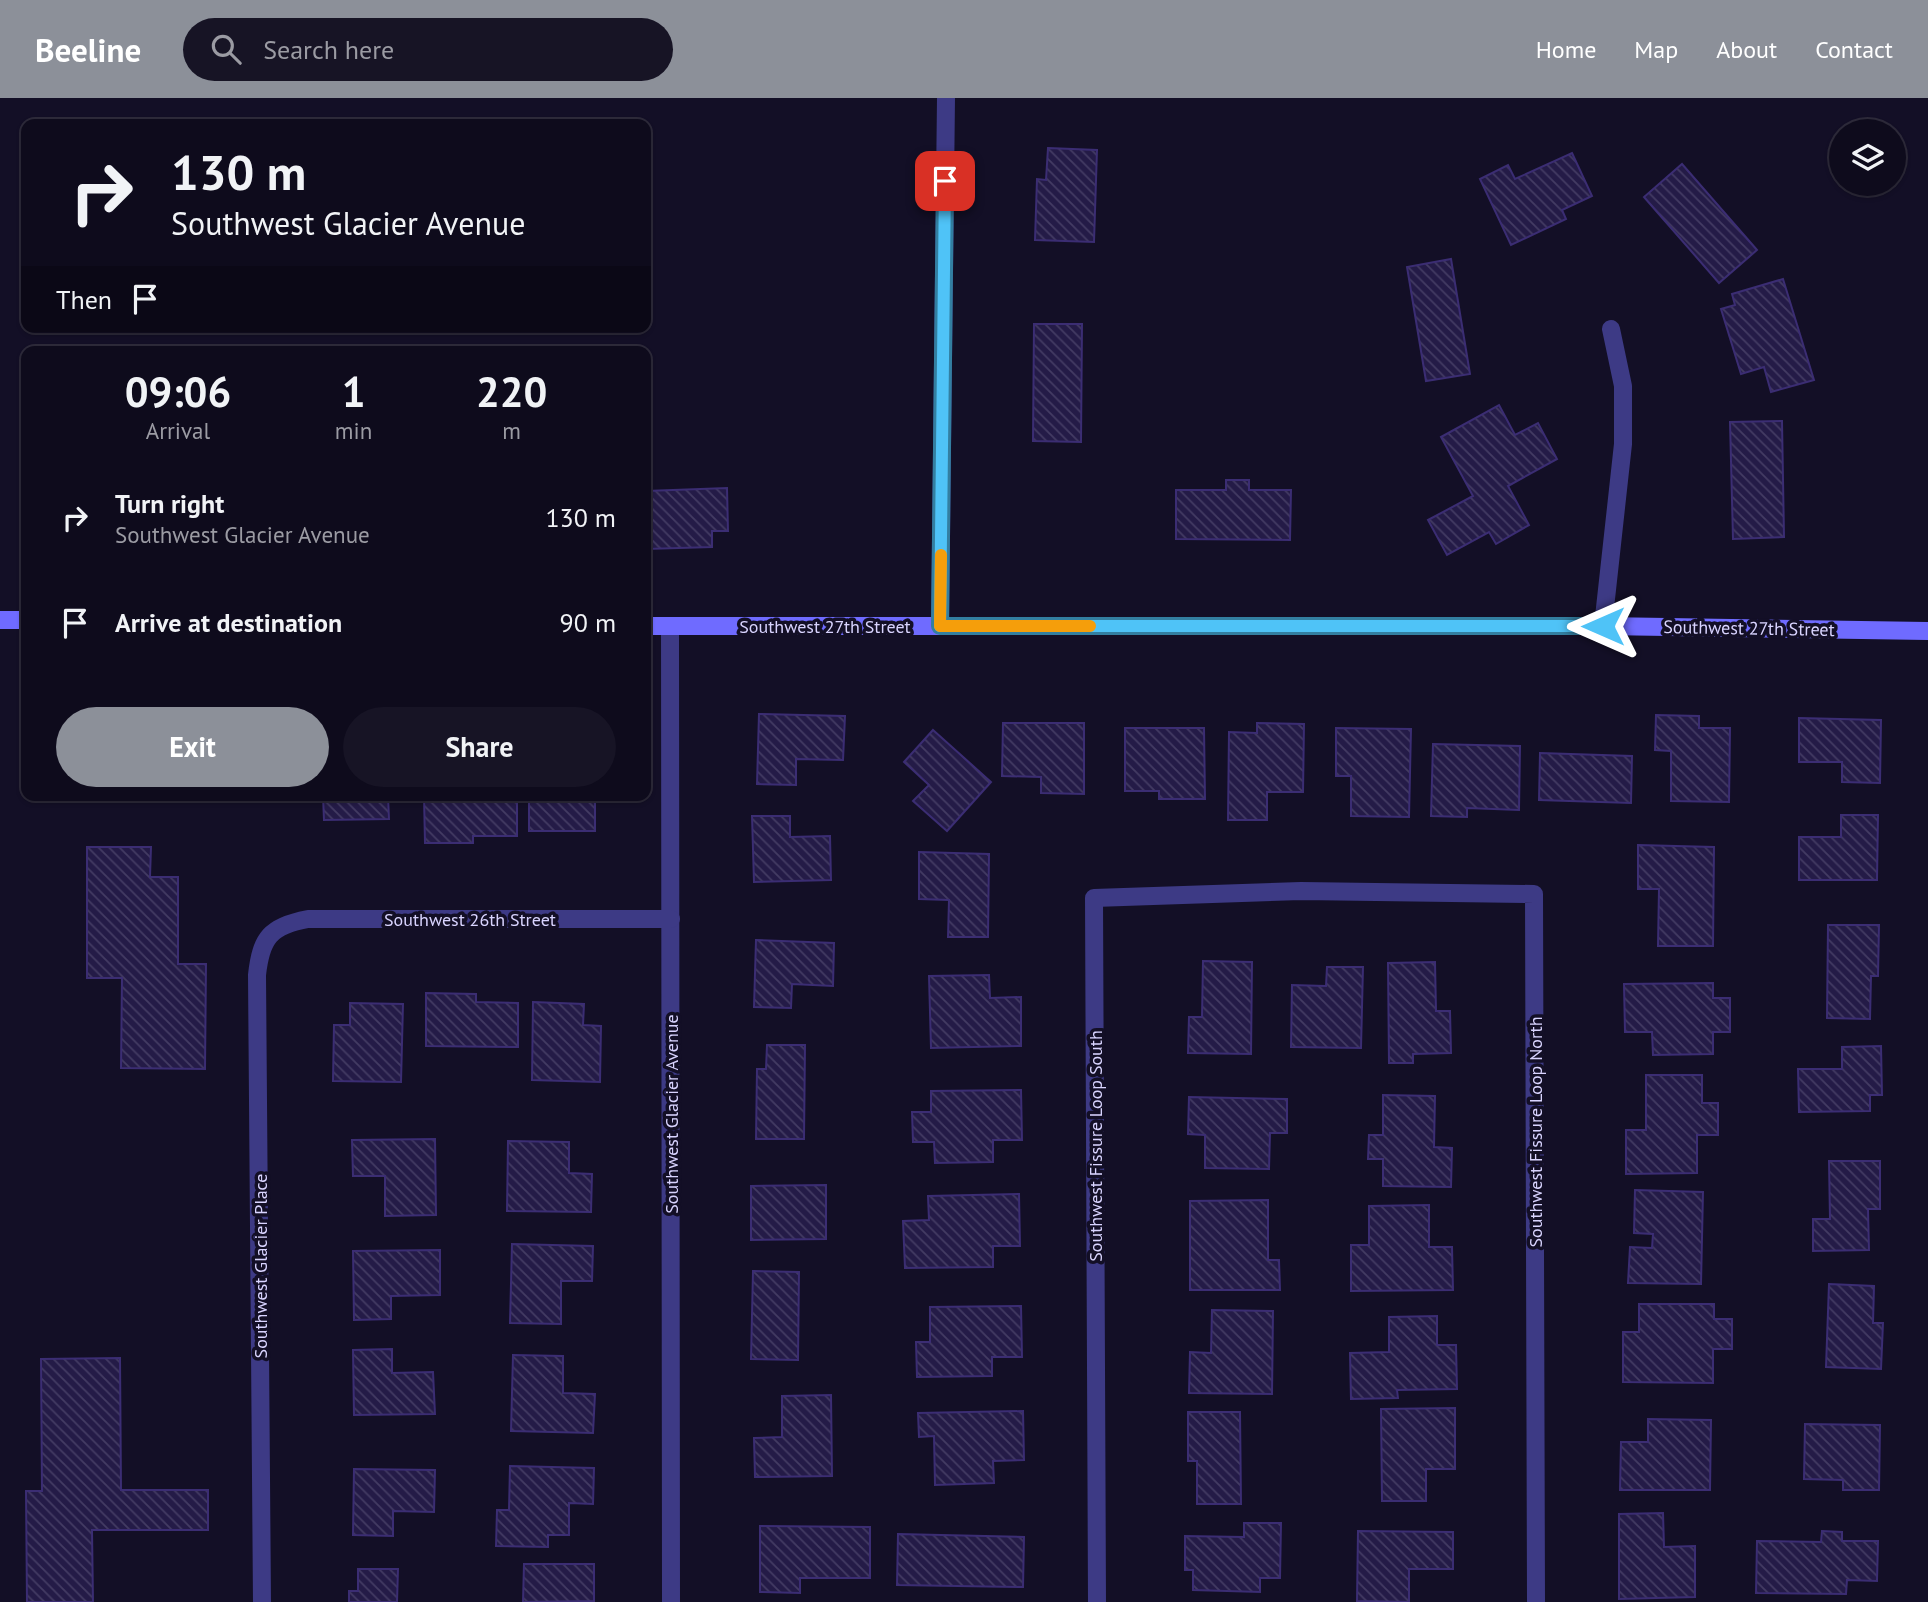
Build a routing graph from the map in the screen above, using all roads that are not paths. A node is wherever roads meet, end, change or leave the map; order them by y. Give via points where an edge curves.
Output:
1 (946, 98) edge
2 (1611, 329) dead end
3 (0, 620) edge
4 (21, 620) edge
5 (651, 626) edge
6 (670, 626) junction
7 (940, 626) junction
8 (1603, 626) junction
9 (1928, 631) edge
10 (1301, 891) joint
11 (671, 919) junction
12 (272, 933) joint
13 (262, 1602) edge
14 (671, 1602) edge
15 (1097, 1602) edge
16 (1536, 1602) edge

1 - 7 street
2 - 8 street via 1623,386 1623,444
3 - 4 street
5 - 6 street, Southwest 27th Street
6 - 7 street, Southwest 27th Street
6 - 11 street, Southwest Glacier Avenue
7 - 8 street, Southwest 27th Street
8 - 9 street, Southwest 27th Street
10 - 15 street, Southwest Fissure Loop South via 1094,898
10 - 16 street, Southwest Fissure Loop North via 1534,894
11 - 12 street, Southwest 26th Street via 308,919 287,923
11 - 14 street, Southwest Glacier Avenue
12 - 13 street, Southwest Glacier Place via 260,952 257,975

